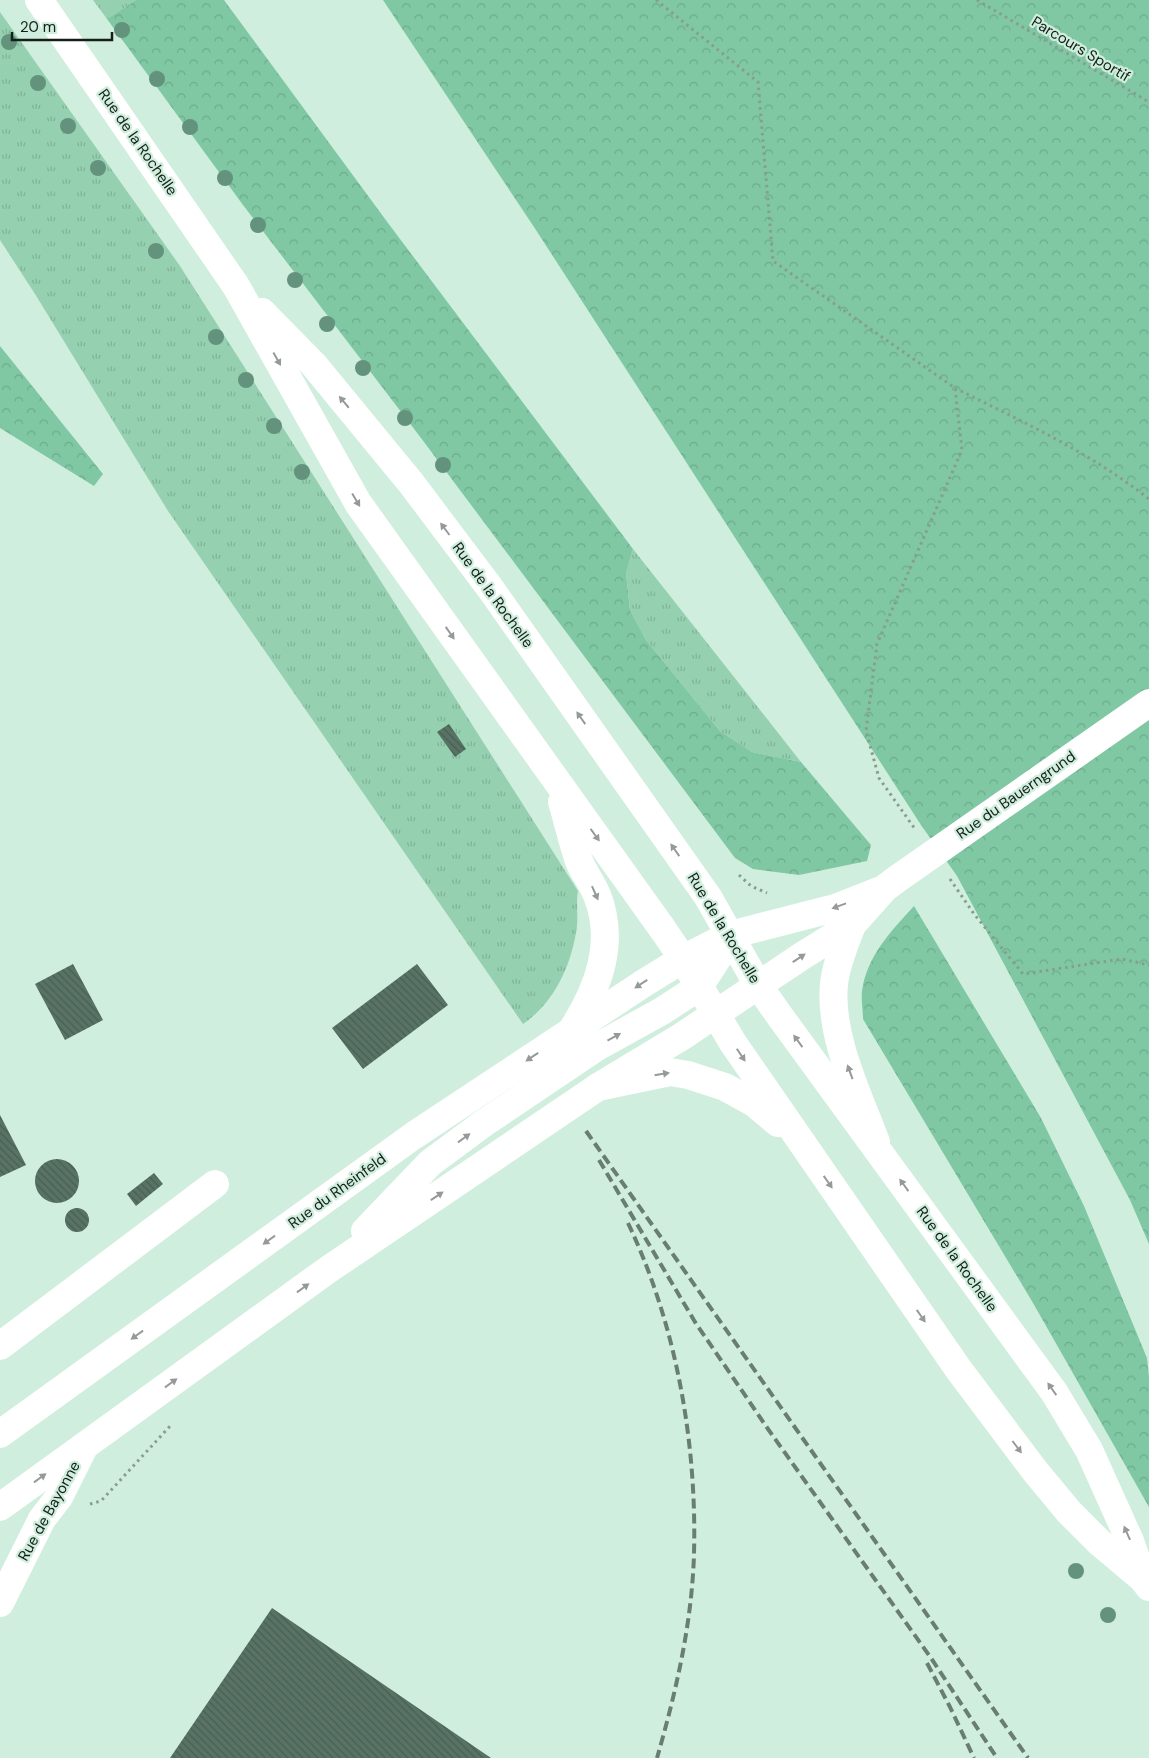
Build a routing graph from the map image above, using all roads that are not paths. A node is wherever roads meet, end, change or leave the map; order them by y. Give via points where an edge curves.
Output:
1 (39, 0) edge
2 (236, 286) junction
3 (1149, 703) edge
4 (556, 781) junction
5 (891, 883) junction
6 (852, 925) junction
7 (730, 935) junction
8 (683, 959) junction
9 (758, 985) junction
10 (699, 987) junction
11 (715, 1014) junction
12 (572, 1030) junction
13 (598, 1087) junction
14 (801, 1142) junction
15 (879, 1151) junction
16 (215, 1184) dead end
17 (329, 1269) junction
18 (0, 1346) edge
19 (0, 1434) edge
20 (84, 1447) junction
21 (0, 1507) edge
22 (1146, 1583) edge
23 (0, 1603) edge

1 - 2 main road, Rue de la Rochelle
2 -> 4 main road, Rue de la Rochelle via 358,503
7 -> 2 main road, Rue de la Rochelle via 708,897 490,588 411,483 314,365
3 - 5 main road, Rue du Bauerngrund
4 -> 8 main road, Rue de la Rochelle
4 -> 12 main road via 580,862 597,894 604,928 601,971
5 - 6 main road, Rue du Bauerngrund
5 -> 7 main road, Rue du Bauerngrund via 834,908
9 -> 6 main road, Rue du Bauerngrund
15 -> 6 main road via 841,1047 833,1003 840,957
7 - 8 main road, Rue du Bauerngrund
7 - 9 main road, Rue de la Rochelle
7 - 10 main road
8 - 10 main road, Rue de la Rochelle
8 -> 12 main road, Rue du Rheinfeld
9 - 11 main road
15 -> 9 main road, Rue de la Rochelle
10 - 11 main road, Rue de la Rochelle
17 -> 10 main road via 430,1163 572,1062
11 - 13 main road
11 -> 14 main road, Rue de la Rochelle
12 -> 19 main road, Rue du Rheinfeld via 413,1136
13 -> 14 main road via 670,1072 688,1075 725,1087 754,1103
17 -> 13 main road
14 -> 22 main road, Rue de la Rochelle via 959,1370 1035,1471 1069,1512
22 -> 15 main road, Rue de la Rochelle via 1089,1450 1054,1392
16 - 18 main road
20 -> 17 main road
21 -> 20 main road
20 - 23 main road, Rue de Bayonne

